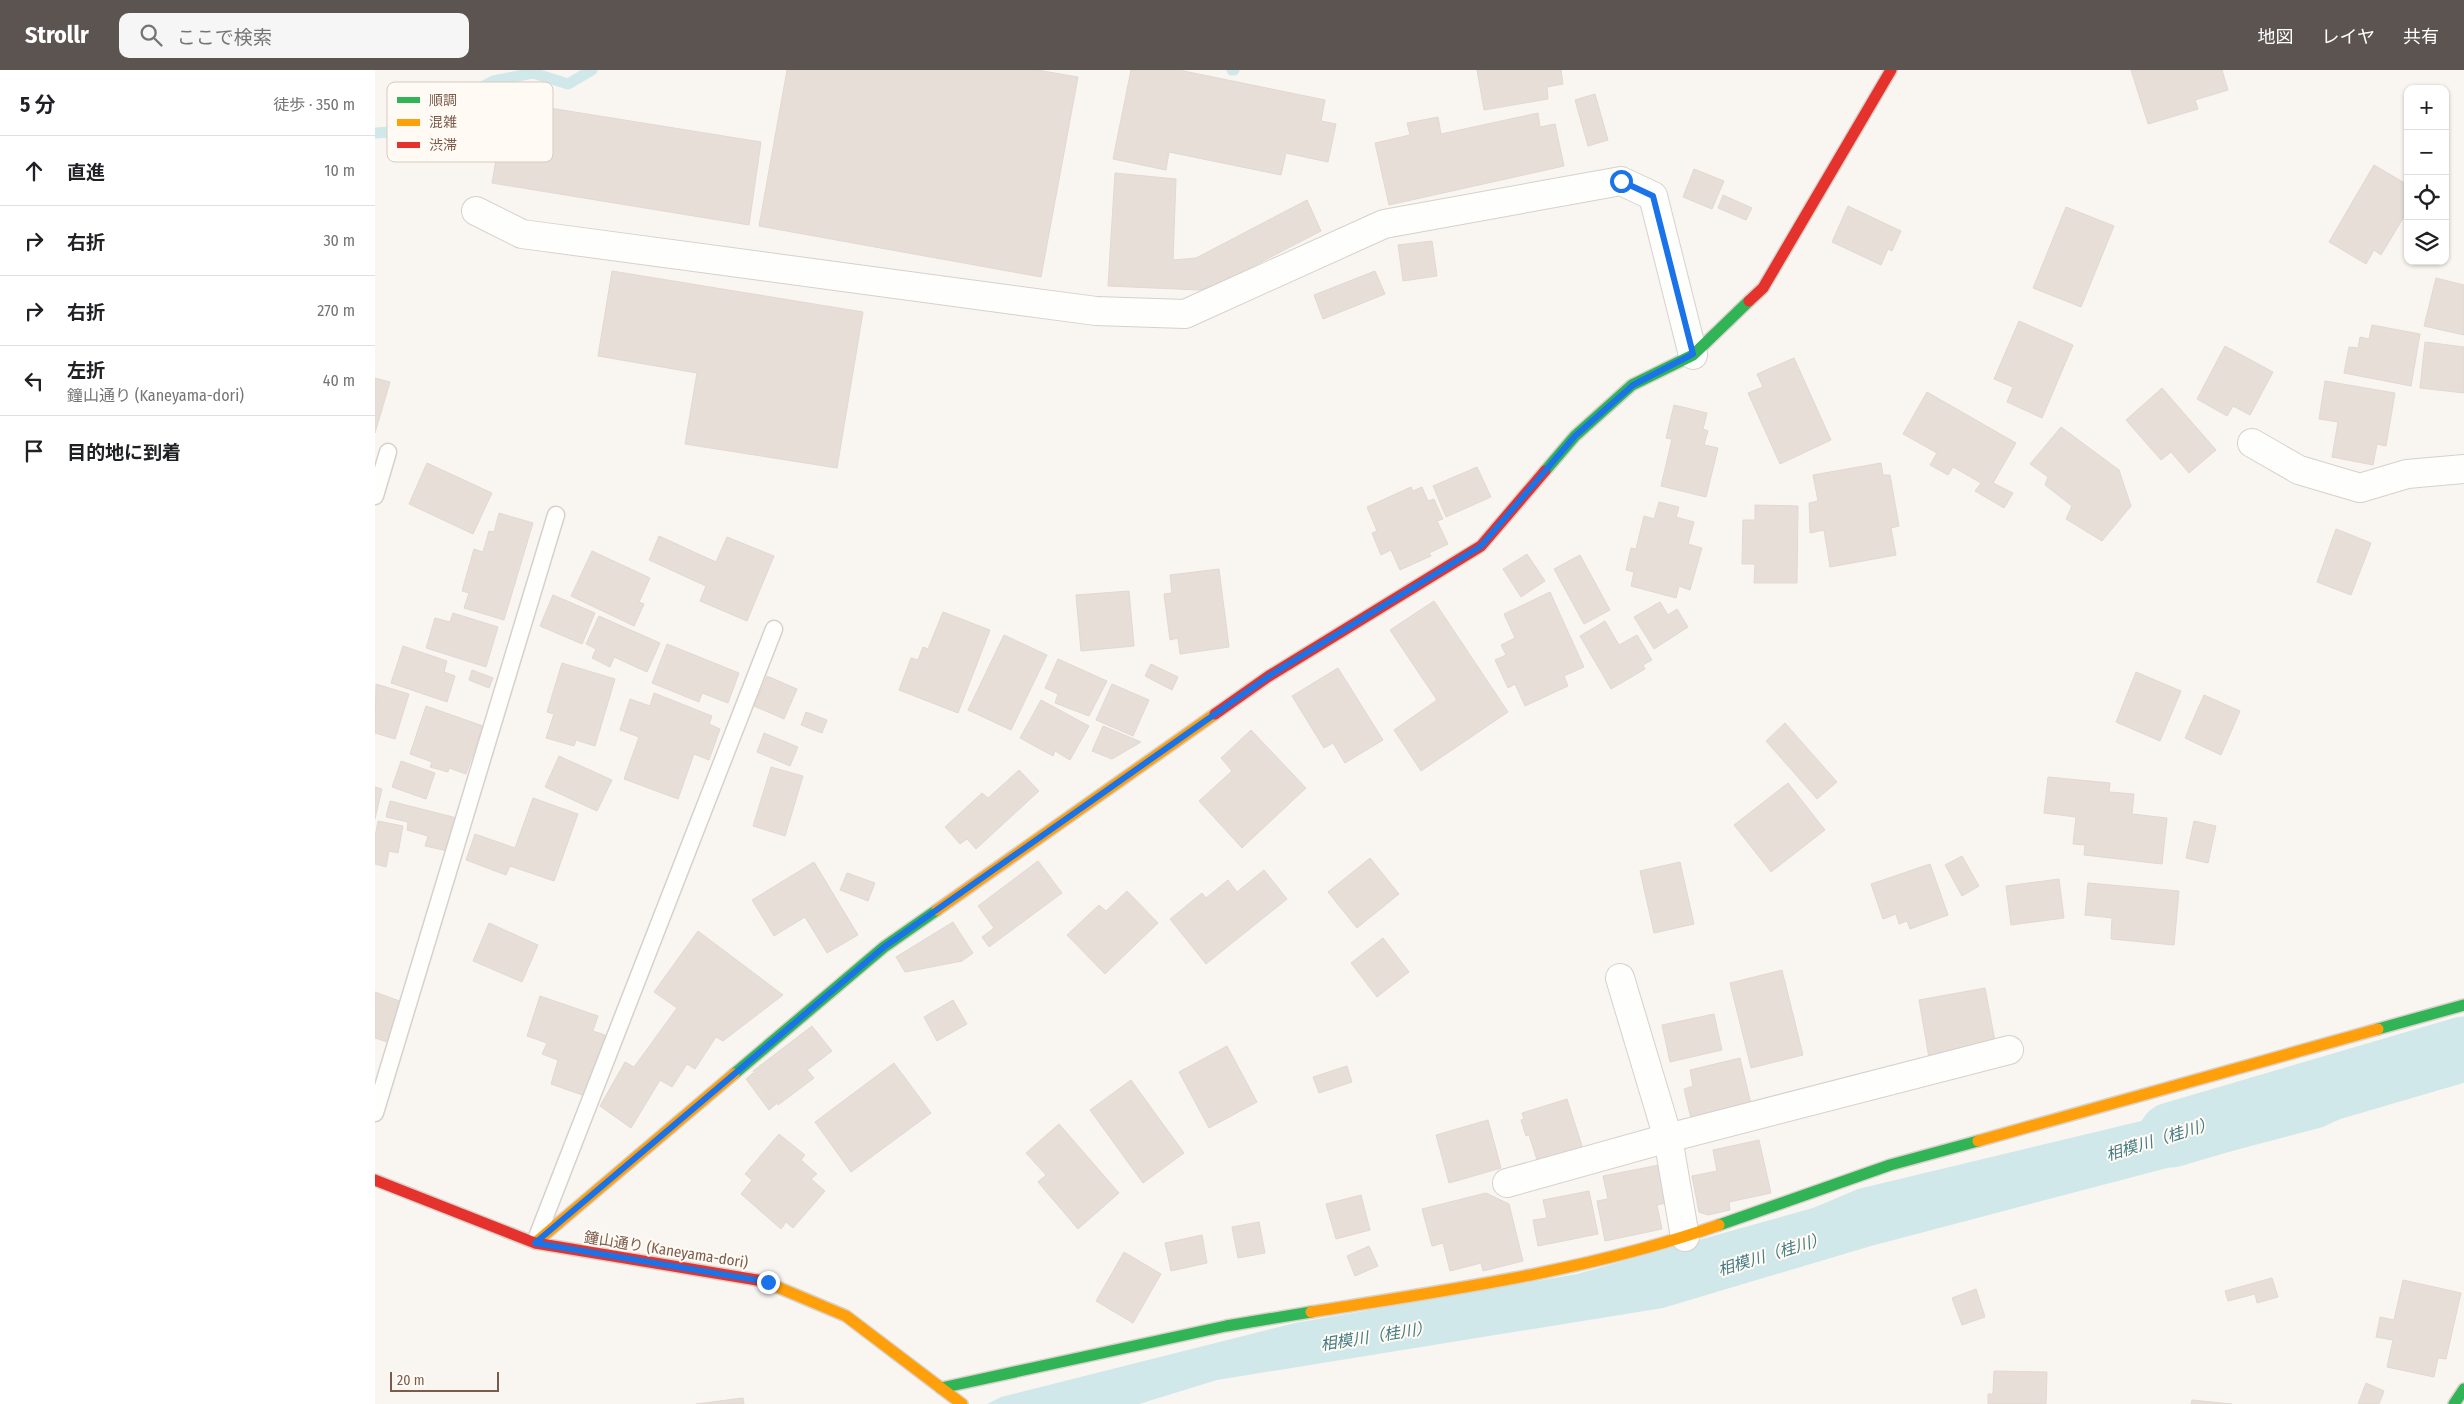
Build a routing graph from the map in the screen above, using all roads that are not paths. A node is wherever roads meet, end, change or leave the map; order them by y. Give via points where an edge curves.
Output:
1 (1891, 70) edge
2 (476, 211) dead end
3 (1693, 354) junction
4 (2252, 443) dead end
5 (388, 452) dead end
6 (2464, 469) edge
7 (375, 496) edge
8 (557, 515) dead end
9 (774, 629) dead end
10 (1620, 978) dead end
11 (2464, 1005) edge
12 (2009, 1050) dead end
13 (375, 1113) edge
14 (1668, 1138) junction
15 (375, 1180) edge
16 (1507, 1183) dead end
17 (1685, 1237) junction
18 (535, 1243) junction
19 (941, 1388) junction
20 (2464, 1389) edge
21 (961, 1403) edge
22 (2454, 1404) edge

1 - 3 street via 1763,288
2 - 3 street via 522,234 1096,312 1185,314 1384,224 1621,181 1653,196
3 - 18 street via 1633,385 1575,436 1481,546 1269,676 884,947
4 - 6 street via 2299,470 2360,488 2407,474
5 - 7 lane
8 - 13 lane
9 - 18 lane
10 - 14 street
11 - 17 street via 1890,1166
12 - 14 street
14 - 16 street
14 - 17 street
15 - 18 street, 鐘山通り (Kaneyama-dori)
17 - 19 street via 1525,1277 1225,1326
18 - 19 street, 鐘山通り (Kaneyama-dori) via 768,1282 846,1316
19 - 21 street, 鐘山通り (Kaneyama-dori)
20 - 22 street

